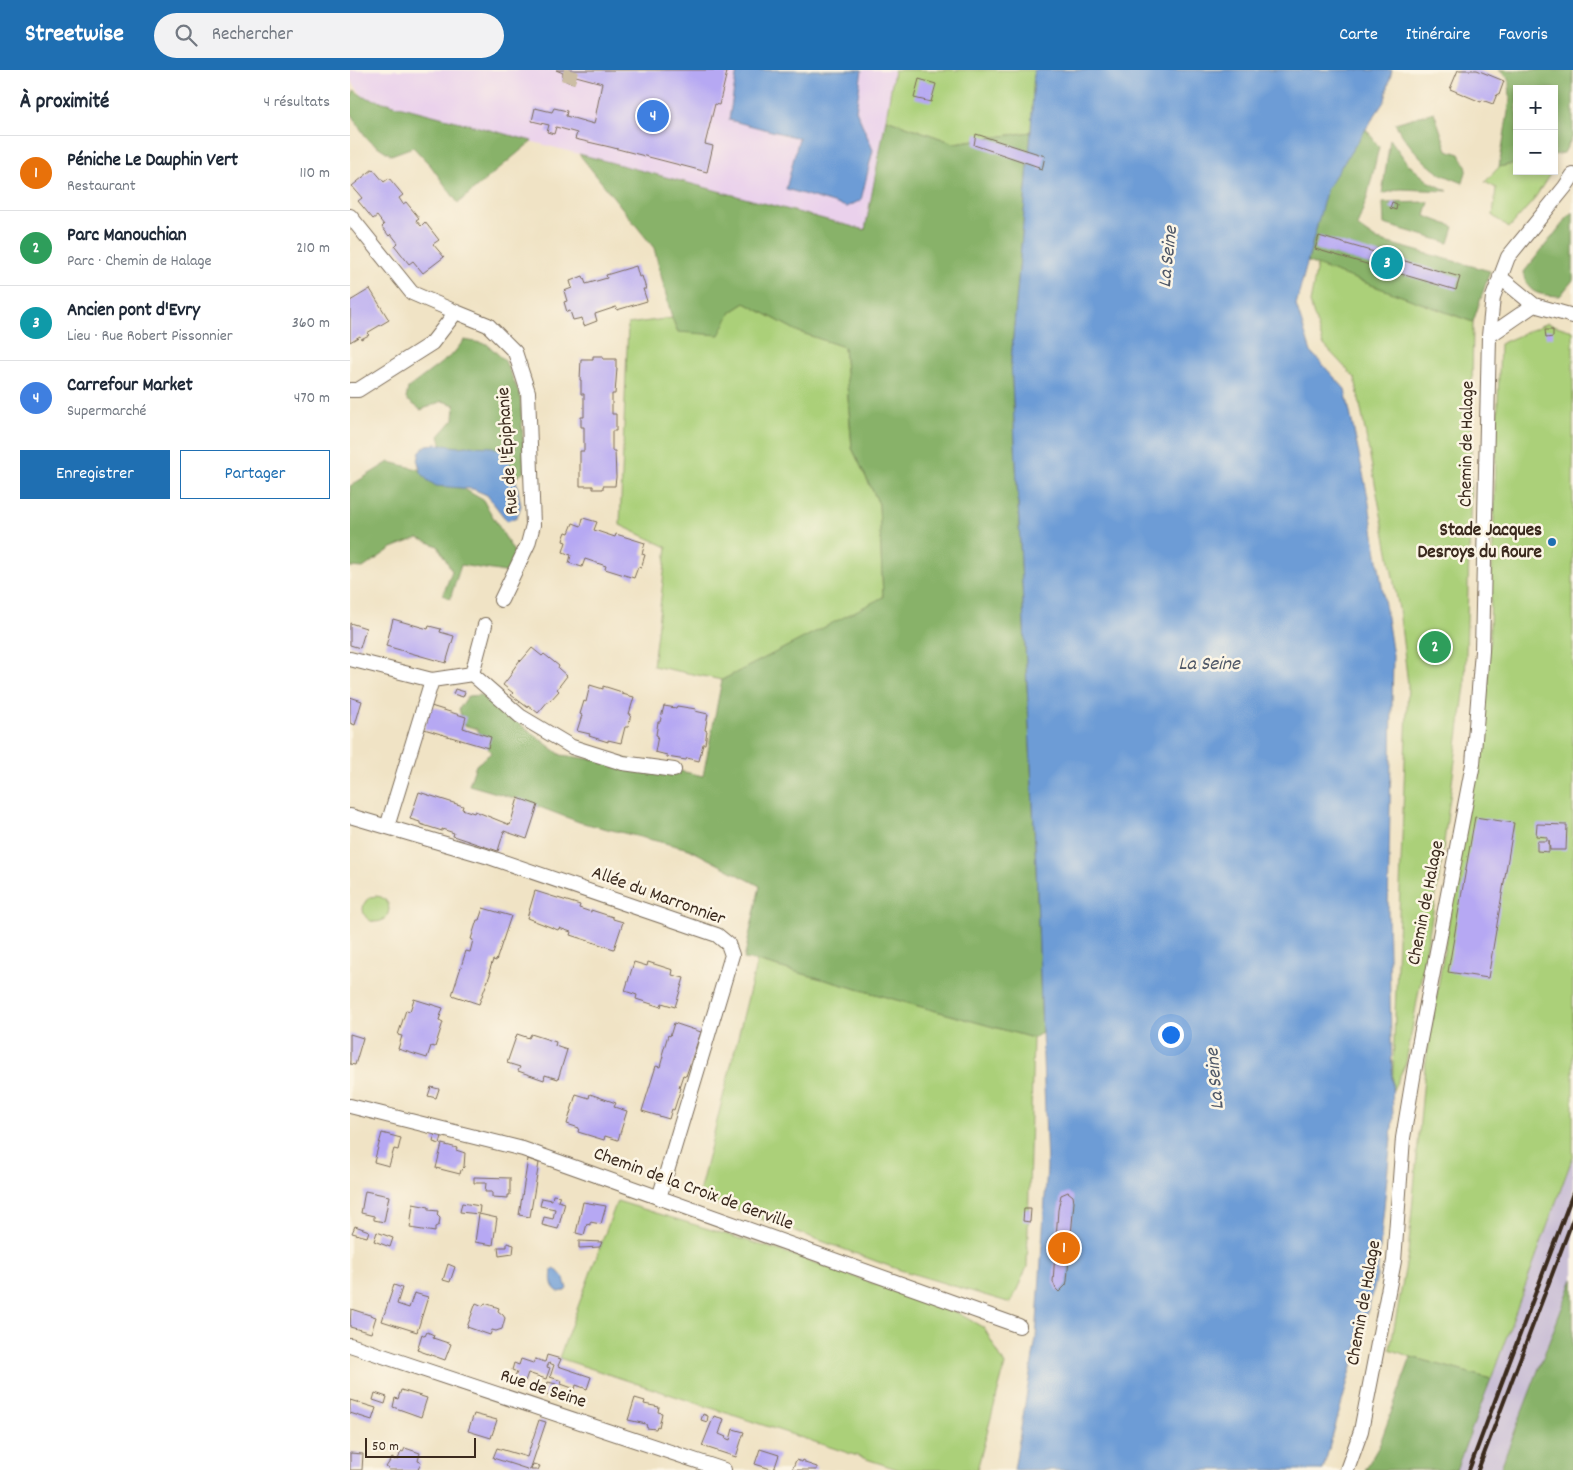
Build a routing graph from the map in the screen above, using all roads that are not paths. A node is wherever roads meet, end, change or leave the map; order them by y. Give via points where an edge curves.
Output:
1 (1573, 175) edge
2 (350, 216) edge
3 (1500, 276) junction
4 (1534, 305) junction
5 (456, 312) junction
6 (1573, 316) edge
7 (1489, 336) junction
8 (350, 390) edge
9 (501, 600) dead end
10 (485, 625) dead end
11 (350, 658) edge
12 (472, 674) junction
13 (432, 680) junction
14 (674, 770) dead end
15 (350, 816) edge
16 (387, 827) junction
17 (350, 1106) edge
18 (659, 1198) junction
19 (1019, 1326) dead end
20 (350, 1345) edge
21 (724, 1470) edge
22 (1347, 1470) edge

1 - 3 street, Chemin de Halage via 1508,257
2 - 5 street, Rue de l'Épiphanie via 412,293
3 - 4 street
3 - 7 street, Chemin de Halage via 1493,297
4 - 6 street
4 - 7 street
5 - 8 street via 432,343 358,390
5 - 9 street, Rue de l'Épiphanie via 488,325 515,352 528,392 533,525 528,544
7 - 22 street, Chemin de Halage via 1482,651 1473,764 1403,1138 1394,1261 1361,1431
10 - 12 street
11 - 13 street
12 - 13 street
12 - 14 street via 520,716 572,747 623,763
13 - 16 street
15 - 16 street, Allée du Marronnier
16 - 18 street, Allée du Marronnier via 486,856 717,935 728,944 732,956
17 - 18 street, Chemin de la Croix de Gerville via 523,1149
18 - 19 street, Chemin de la Croix de Gerville
20 - 21 street, Rue de Seine

